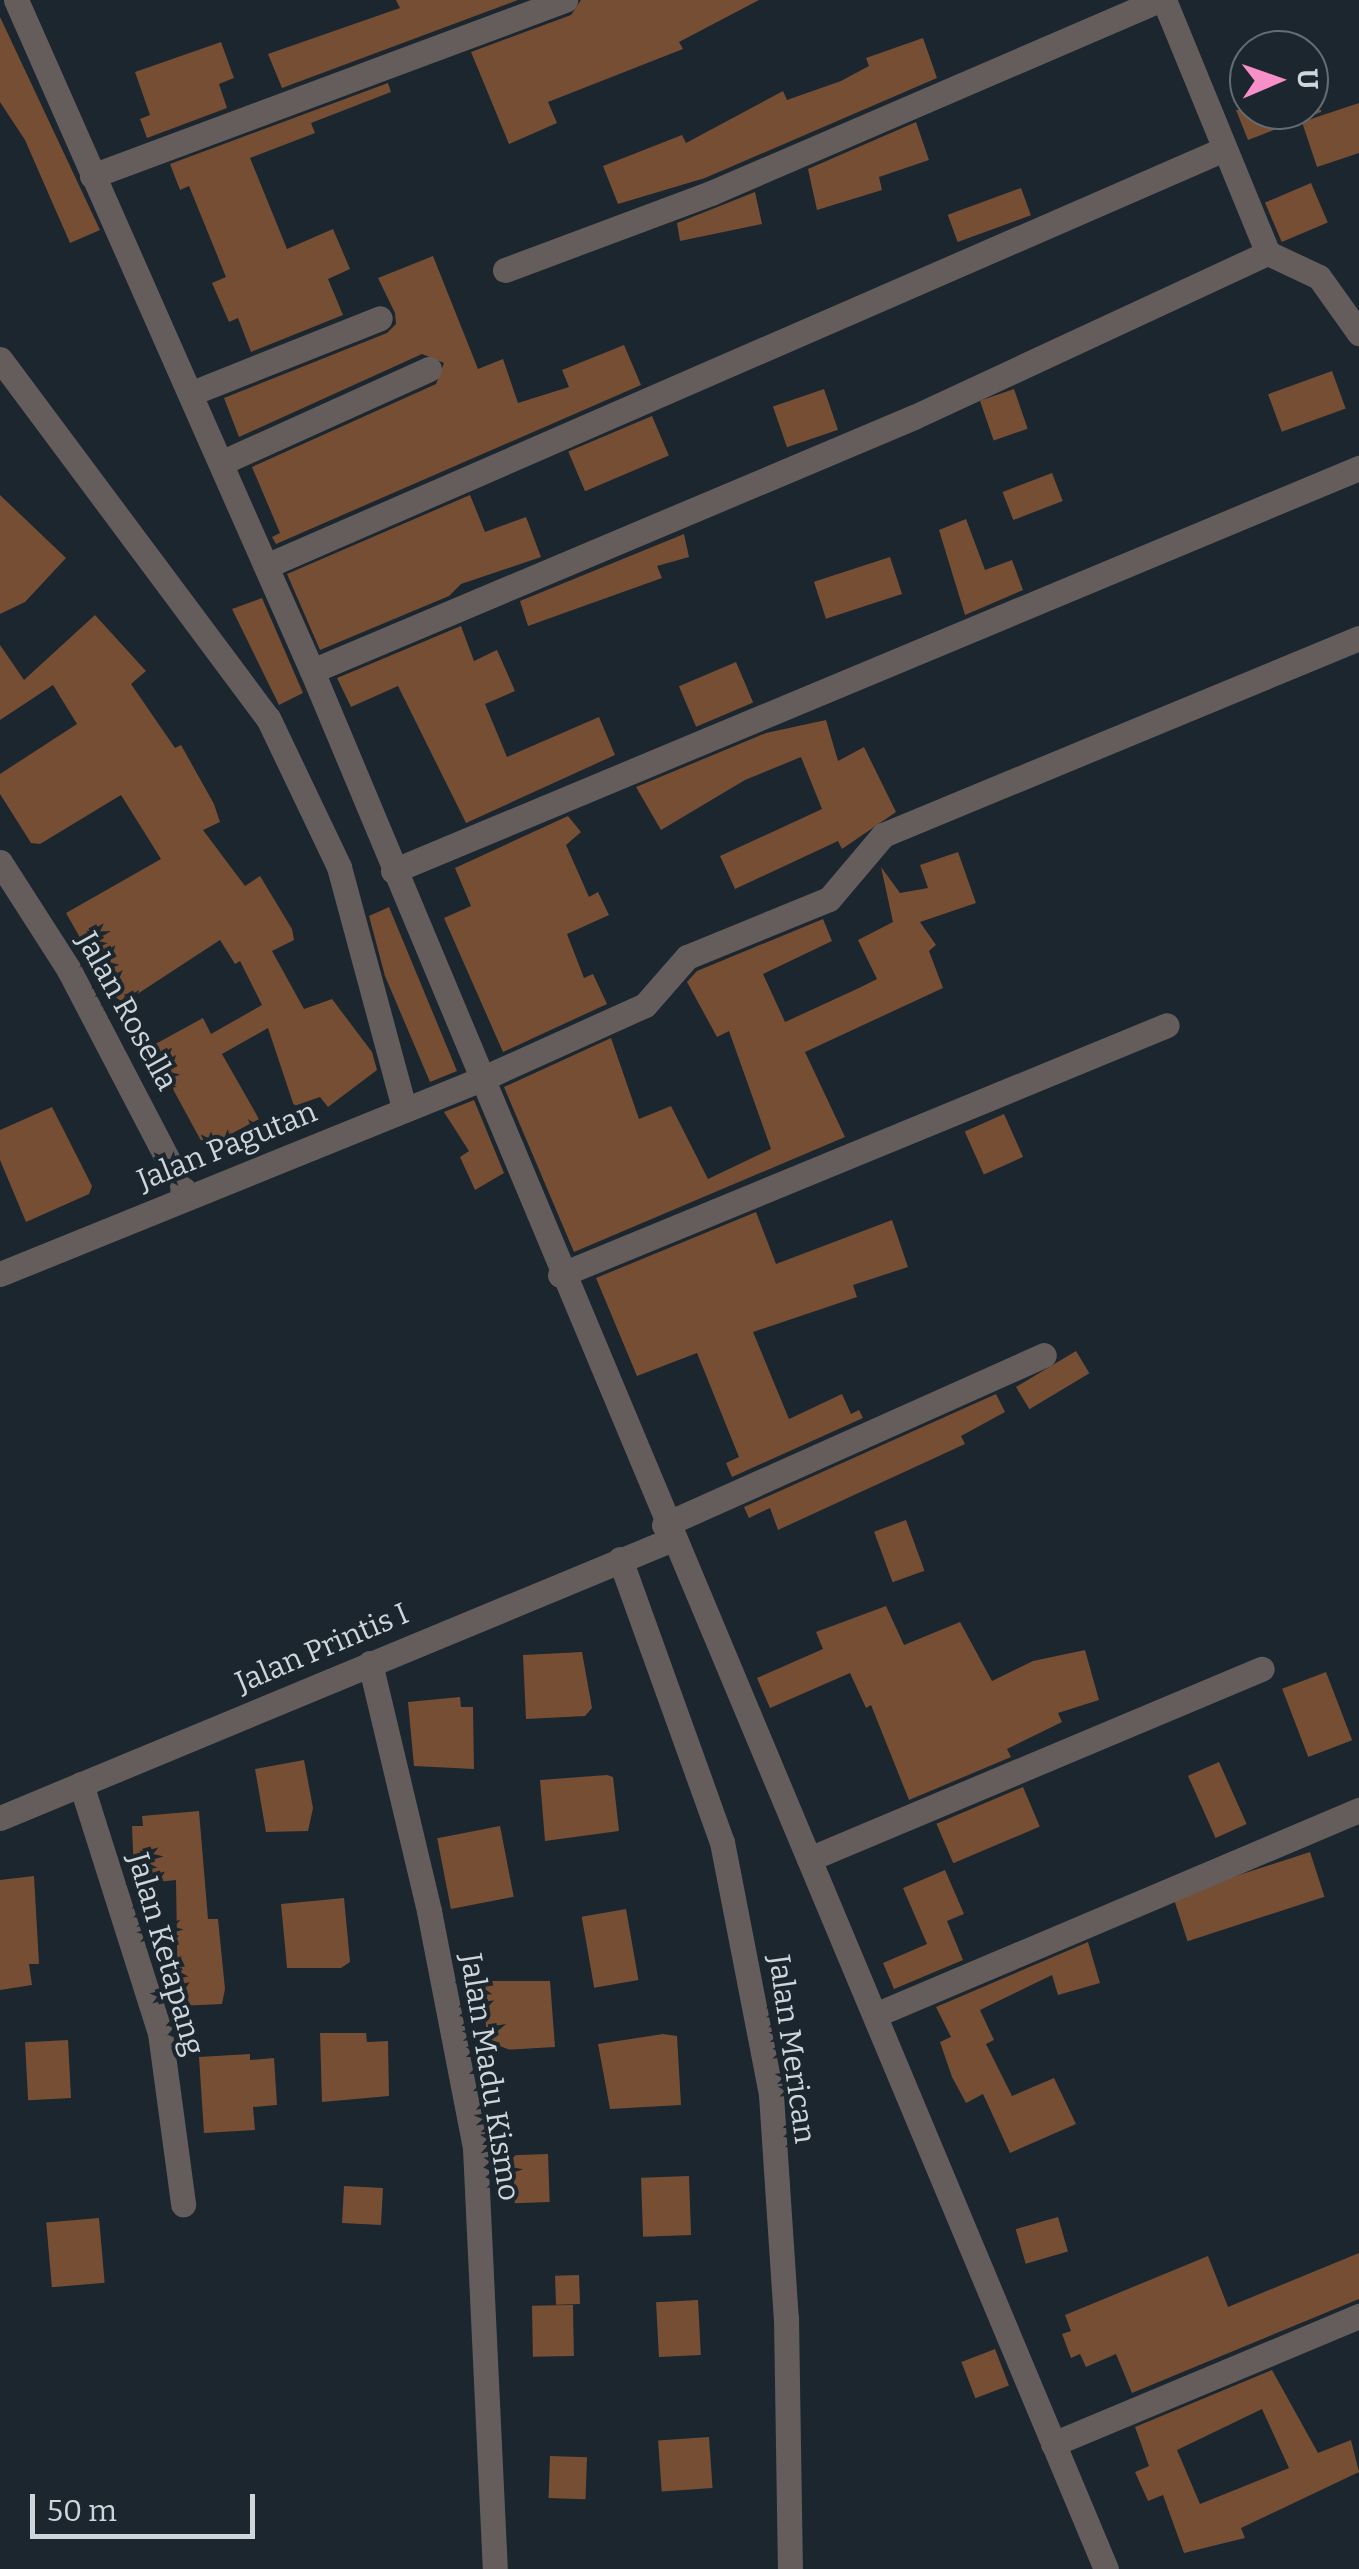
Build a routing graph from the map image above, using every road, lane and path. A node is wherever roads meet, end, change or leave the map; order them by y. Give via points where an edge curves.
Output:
1 (16, 0) edge
2 (565, 0) edge
3 (1162, 0) edge
4 (1222, 150) junction
5 (92, 176) junction
6 (1268, 253) junction
7 (505, 270) dead end
8 (380, 318) dead end
9 (1359, 332) edge
10 (0, 358) edge
11 (428, 369) dead end
12 (192, 393) junction
13 (223, 462) junction
14 (1359, 468) edge
15 (266, 566) junction
16 (1359, 638) edge
17 (312, 671) junction
18 (0, 862) edge
19 (392, 871) junction
20 (1167, 1026) dead end
21 (479, 1080) junction
22 (404, 1108) junction
23 (187, 1198) junction
24 (0, 1274) edge
25 (560, 1275) junction
26 (1044, 1355) dead end
27 (667, 1532) junction
28 (620, 1559) junction
29 (370, 1663) junction
30 (1262, 1669) dead end
31 (82, 1784) junction
32 (1359, 1810) edge
33 (0, 1818) edge
34 (809, 1859) junction
35 (874, 2016) junction
36 (183, 2204) dead end
37 (1359, 2316) edge
38 (1053, 2444) junction
39 (495, 2569) edge
40 (790, 2569) edge
41 (1106, 2569) edge

1 - 5 street
2 - 5 street
3 - 4 street
3 - 7 street via 711,193
4 - 6 street
4 - 15 street
5 - 12 street
6 - 9 street via 1320,277
6 - 17 street via 929,410
8 - 12 street
10 - 22 street via 268,718 339,867
11 - 13 street
12 - 13 street
13 - 15 street
14 - 19 street
15 - 17 street
16 - 21 street, Jalan Pagutan via 883,834 828,899 692,954 650,1002
17 - 19 street
18 - 23 street, Jalan Rosella via 68,970
19 - 21 street
20 - 25 street
21 - 22 street, Jalan Pagutan
21 - 25 street
22 - 23 street, Jalan Pagutan
23 - 24 street, Jalan Pagutan
25 - 27 street
26 - 27 street, Jalan Printis I
27 - 28 street, Jalan Printis I
27 - 34 street
28 - 29 street, Jalan Printis I
28 - 40 street, Jalan Merican via 722,1842 771,2095 786,2318
29 - 31 street, Jalan Printis I
29 - 39 street, Jalan Madu Kismo via 429,1911 475,2148
30 - 34 street
31 - 33 street, Jalan Printis I
31 - 36 street, Jalan Ketapang via 160,2033
32 - 35 street
34 - 35 street
35 - 38 street
37 - 38 street
38 - 41 street

